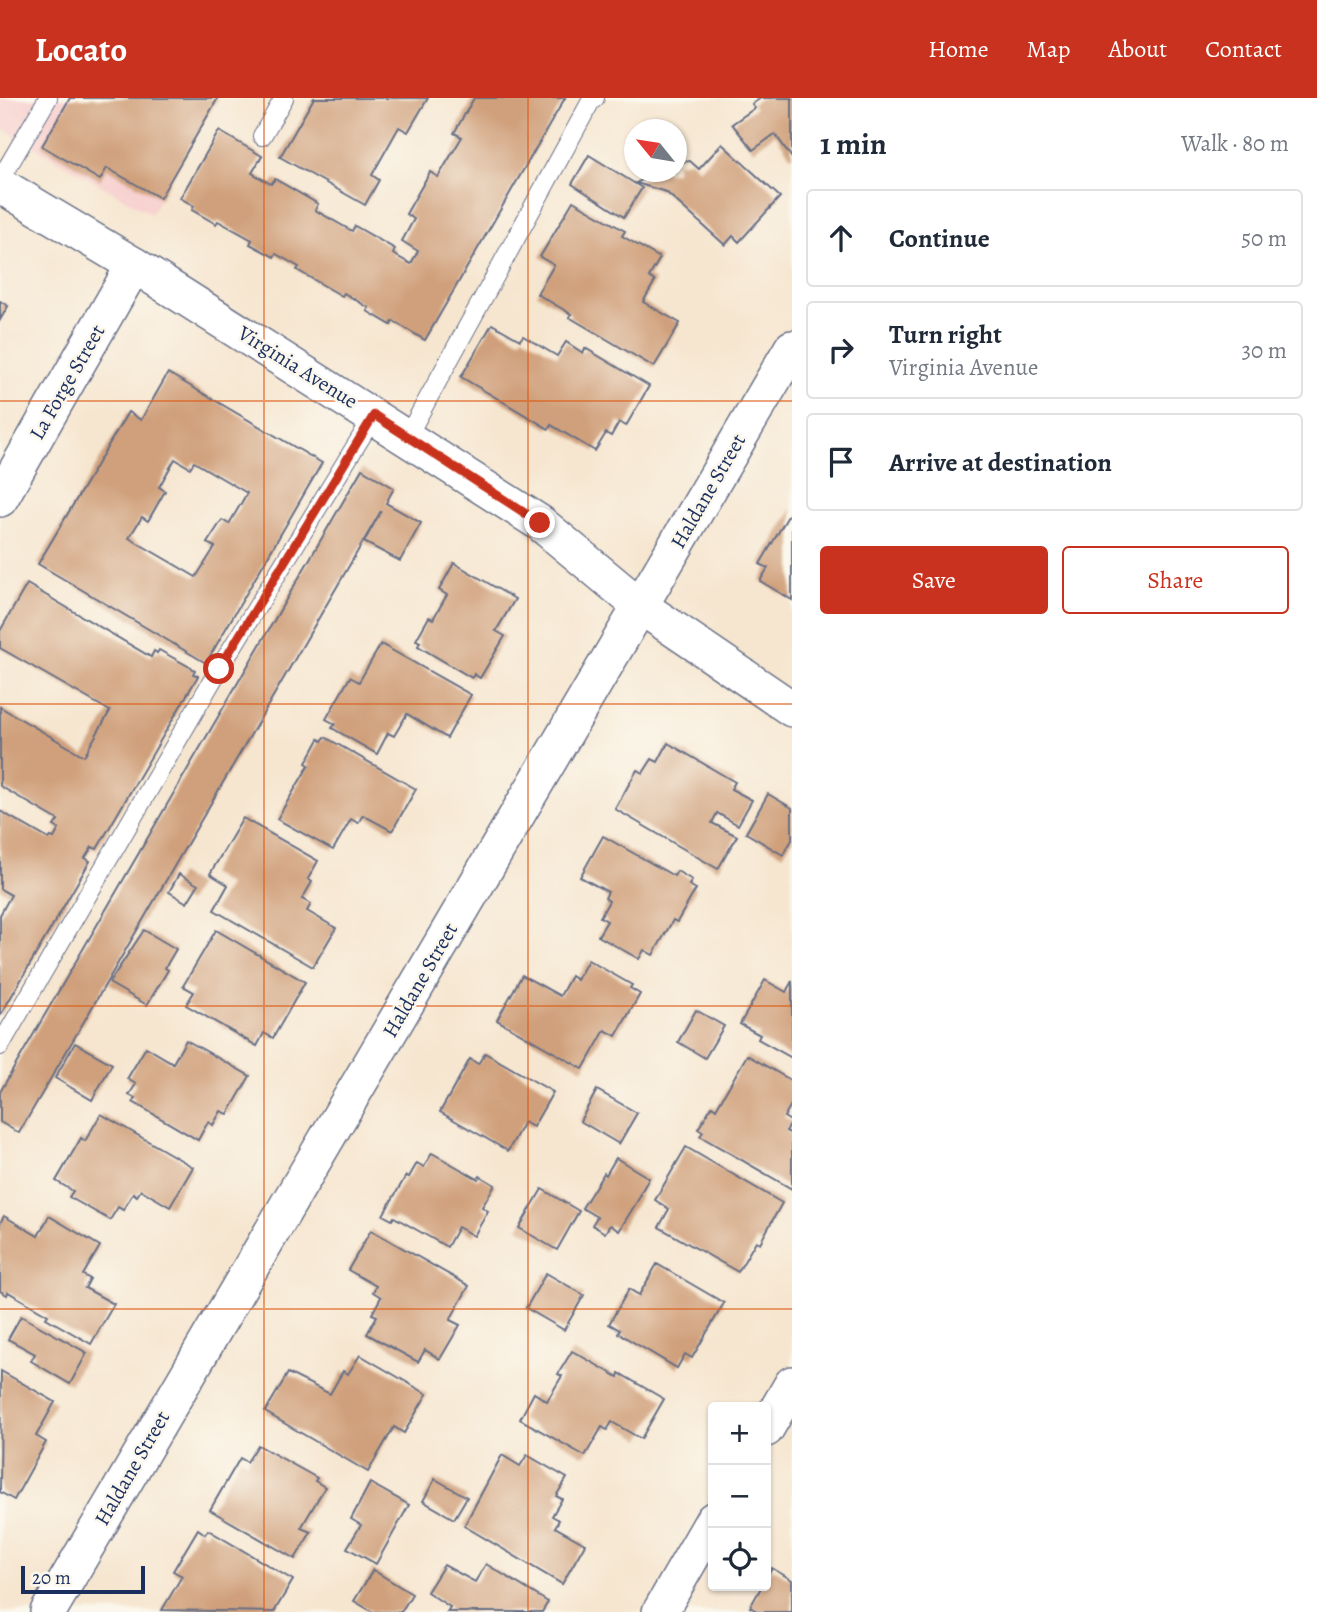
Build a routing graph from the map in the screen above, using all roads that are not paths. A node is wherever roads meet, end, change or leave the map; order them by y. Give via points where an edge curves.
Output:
1 (47, 98) edge
2 (284, 98) edge
3 (595, 98) edge
4 (262, 136) dead end
5 (0, 182) edge
6 (134, 265) junction
7 (792, 348) edge
8 (374, 415) junction
9 (407, 437) junction
10 (0, 499) edge
11 (640, 606) junction
12 (792, 709) edge
13 (0, 1046) edge
14 (792, 1384) edge
15 (771, 1420) edge
16 (708, 1528) edge
17 (48, 1612) edge
18 (660, 1612) edge

1 - 5 lane
2 - 4 lane
3 - 9 lane
5 - 6 street, Virginia Avenue
6 - 8 street, Virginia Avenue
6 - 10 street, La Forge Street
7 - 11 street, Haldane Street
8 - 9 street, Virginia Avenue
8 - 13 lane via 219,669
9 - 11 street, Virginia Avenue via 540,523
11 - 12 street, Virginia Avenue
11 - 17 street, Haldane Street
14 - 15 street
16 - 18 street

